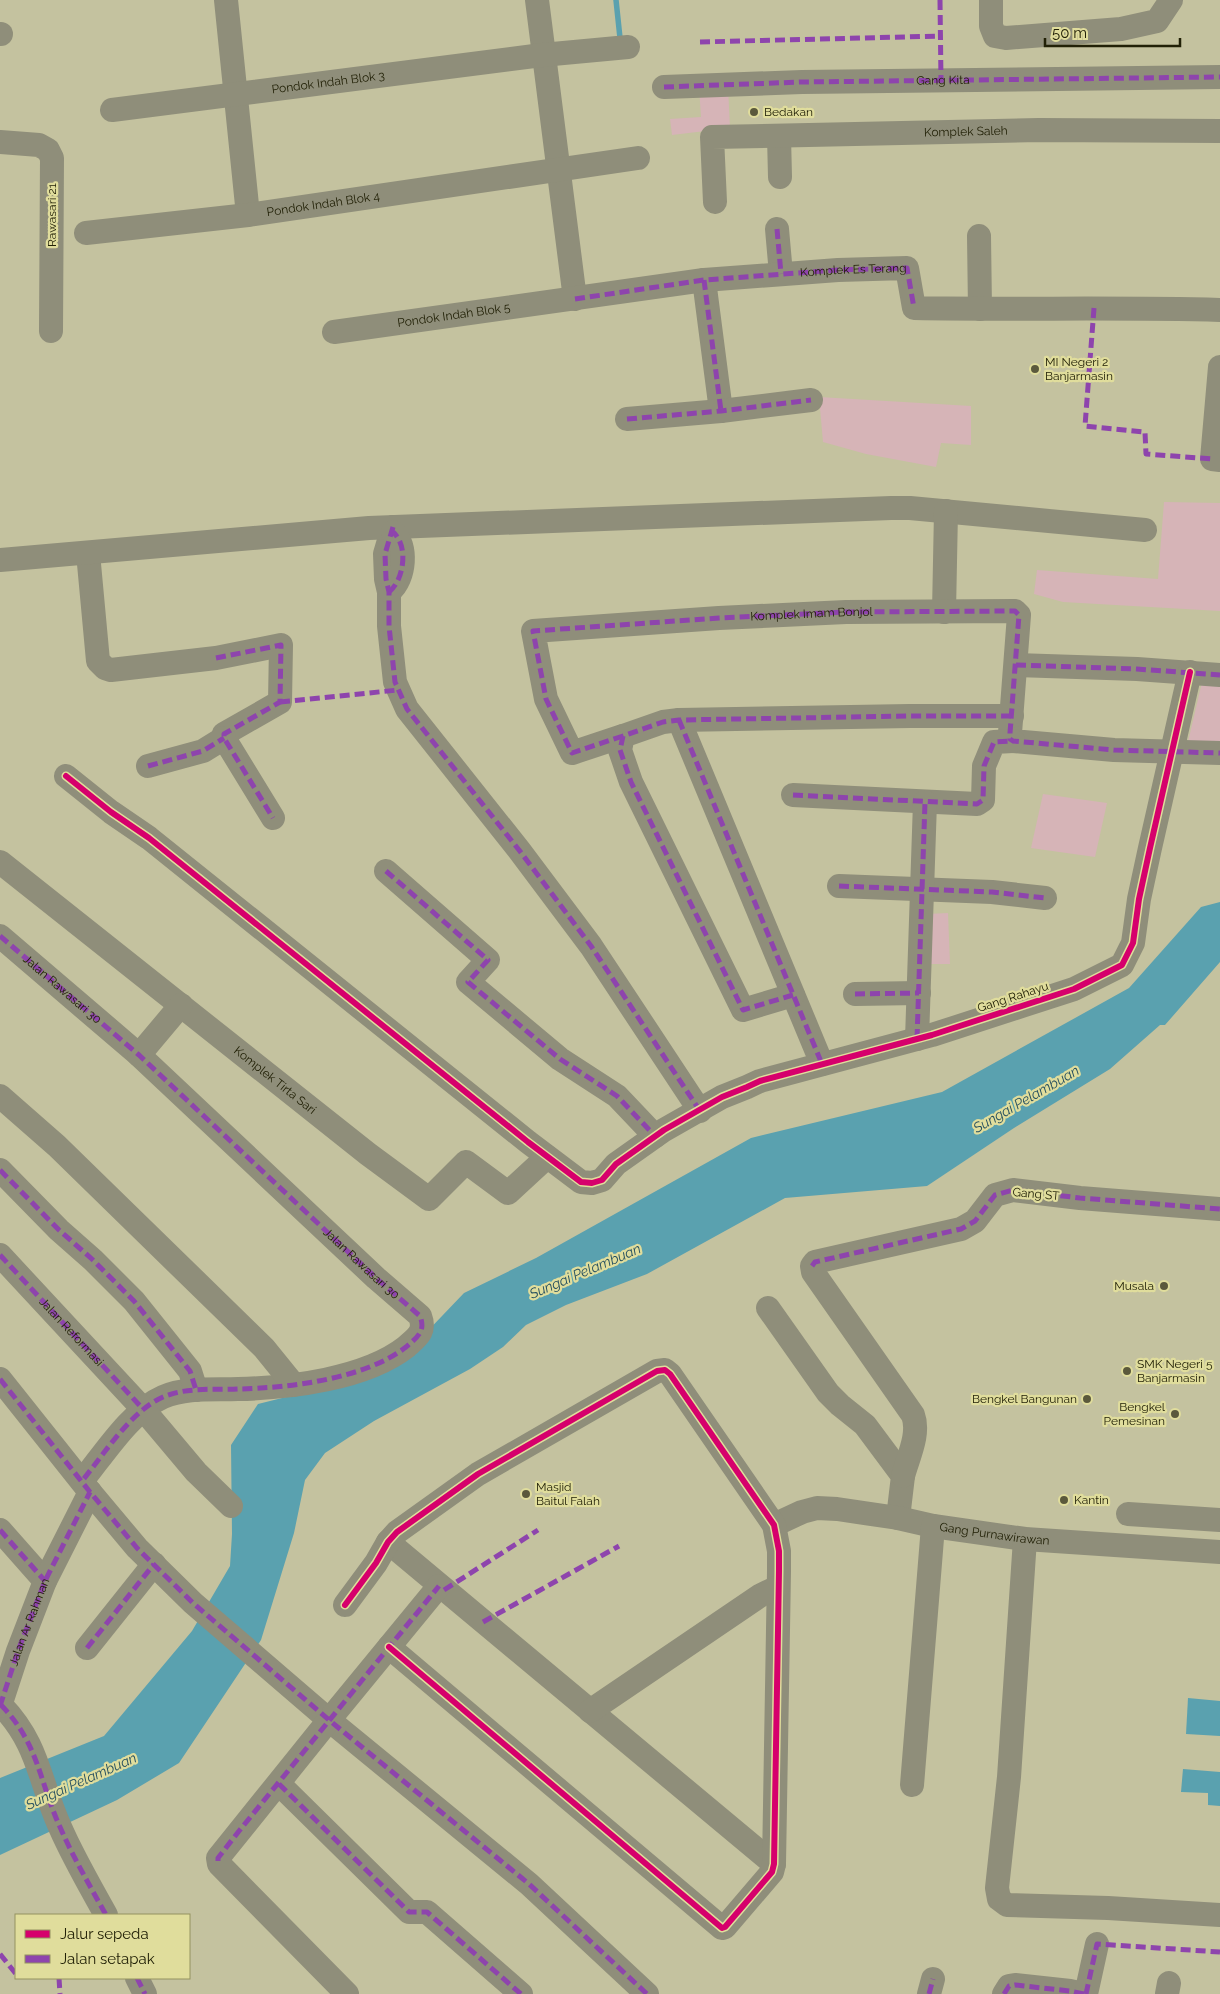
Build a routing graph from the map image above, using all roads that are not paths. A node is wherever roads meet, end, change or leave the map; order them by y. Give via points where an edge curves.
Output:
1 (226, 0) edge
2 (536, 0) edge
3 (991, 0) edge
4 (1171, 0) edge
5 (628, 47) dead end
6 (542, 55) junction
7 (1220, 77) edge
8 (664, 87) dead end
9 (235, 94) junction
10 (112, 110) dead end
11 (1220, 131) edge
12 (779, 136) junction
13 (0, 142) edge
14 (638, 158) dead end
15 (559, 169) junction
16 (780, 177) dead end
17 (715, 202) dead end
18 (248, 215) junction
19 (777, 229) dead end
20 (86, 233) dead end
21 (979, 236) dead end
22 (781, 274) junction
23 (704, 280) junction
24 (575, 299) junction
25 (980, 309) junction
26 (1220, 310) edge
27 (51, 331) dead end
28 (334, 332) dead end
29 (1220, 367) edge
30 (811, 400) dead end
31 (721, 411) junction
32 (626, 418) dead end
33 (1220, 460) edge
34 (946, 511) junction
35 (393, 530) junction
36 (1146, 530) dead end
37 (88, 553) junction
38 (0, 560) edge
39 (944, 612) junction
40 (1016, 665) junction
41 (1190, 672) junction
42 (1220, 675) edge
43 (1012, 716) junction
44 (679, 720) junction
45 (623, 736) junction
46 (224, 738) junction
47 (1013, 742) junction
48 (1172, 752) junction
49 (1220, 753) edge
50 (148, 766) dead end
51 (66, 776) dead end
52 (792, 795) dead end
53 (925, 802) junction
54 (273, 818) dead end
55 (0, 862) edge
56 (386, 871) dead end
57 (840, 886) dead end
58 (921, 889) junction
59 (1045, 898) dead end
60 (0, 936) edge
61 (919, 993) junction
62 (855, 994) dead end
63 (793, 995) junction
64 (181, 1005) junction
65 (917, 1039) junction
66 (139, 1055) junction
67 (822, 1064) junction
68 (0, 1096) edge
69 (700, 1111) junction
70 (655, 1136) junction
71 (547, 1157) junction
72 (0, 1170) edge
73 (1220, 1209) edge
74 (0, 1255) edge
75 (768, 1308) dead end
76 (0, 1379) edge
77 (294, 1385) junction
78 (196, 1390) junction
79 (143, 1409) junction
80 (903, 1476) junction
81 (86, 1486) junction
82 (231, 1506) dead end
83 (1128, 1514) dead end
84 (898, 1518) junction
85 (1220, 1520) edge
86 (774, 1525) junction
87 (933, 1526) junction
88 (0, 1530) edge
89 (1025, 1539) junction
90 (388, 1542) junction
91 (1220, 1552) edge
92 (154, 1564) junction
93 (45, 1581) junction
94 (439, 1586) junction
95 (778, 1587) junction
96 (346, 1605) dead end
97 (389, 1647) junction
98 (87, 1648) dead end
99 (0, 1706) edge
100 (590, 1711) junction
101 (329, 1720) junction
102 (279, 1784) junction
103 (912, 1785) dead end
104 (774, 1864) junction
105 (105, 1914) edge
106 (1220, 1915) edge
107 (1097, 1944) dead end
108 (138, 1979) edge
109 (339, 1991) edge
110 (146, 1994) edge
111 (521, 1994) edge
112 (647, 1994) edge
113 (1004, 1994) edge
114 (1085, 1994) edge

1 - 9 street
2 - 6 street
3 - 4 street via 991,26 995,36 1006,38 1121,29 1157,21
5 - 6 street, Pondok Indah Blok 3
6 - 9 street, Pondok Indah Blok 3
6 - 15 street
7 - 8 street, Gang Kita
9 - 10 street, Pondok Indah Blok 3
9 - 18 street
11 - 12 street, Komplek Saleh via 1039,130
12 - 16 street
12 - 17 street, Komplek Saleh via 712,137
13 - 27 street, Rawasari 21 via 39,145 48,150 52,158
14 - 15 street, Pondok Indah Blok 4
15 - 18 street, Pondok Indah Blok 4
15 - 24 street
18 - 20 street, Pondok Indah Blok 4
19 - 22 street
21 - 25 street
22 - 23 street, Komplek Es Terang
22 - 25 street, Komplek Es Terang via 906,268 914,308
23 - 24 street, Komplek Es Terang
23 - 31 street
24 - 28 street, Pondok Indah Blok 5
25 - 26 street, Komplek Es Terang via 1107,307
29 - 33 street via 1212,459
30 - 31 street
31 - 32 street
34 - 35 street via 891,508
34 - 36 street
34 - 39 street
35 - 37 street
35 - 69 street via 385,554 389,626 395,682 407,709 591,946
37 - 38 street
37 - 46 street via 98,661 105,668 111,670 216,658 281,644 280,702 224,734
39 - 40 street, Komplek Imam Bonjol via 1017,612
39 - 45 street, Komplek Imam Bonjol via 728,617 533,631 546,699 572,753
40 - 41 street
40 - 43 street
41 - 42 street
41 - 48 street, Gang Rahayu
43 - 44 street
43 - 47 street via 1010,739
44 - 45 street
44 - 63 street
45 - 63 street via 620,750 631,782 743,1010
46 - 50 street via 203,751
46 - 54 street
47 - 48 street
47 - 53 street via 994,742 984,766 981,803
48 - 49 street
48 - 65 street, Gang Rahayu via 1141,891 1133,943 1122,964 1074,989
51 - 71 street, Gang Rahayu via 165,850
52 - 53 street
53 - 58 street
55 - 64 street, Komplek Tirta Sari
56 - 70 street via 488,960 468,982 560,1059 617,1096
57 - 58 street
58 - 59 street
58 - 61 street
60 - 66 street, Jalan Rawasari 30
61 - 62 street
61 - 65 street
63 - 67 street
64 - 66 street
64 - 71 street, Komplek Tirta Sari via 429,1199 466,1162 508,1193
65 - 67 street, Gang Rahayu
66 - 77 street, Jalan Rawasari 30 via 420,1316 423,1324 419,1336 384,1360 340,1377
67 - 69 street, Gang Rahayu via 760,1081 722,1097
68 - 77 street via 57,1146 264,1348
69 - 70 street, Gang Rahayu
70 - 71 street, Gang Rahayu via 616,1164 602,1180 592,1183 581,1182
72 - 78 street via 134,1301 190,1371
73 - 80 street, Gang ST via 1012,1190 994,1196 980,1216 961,1229 815,1262 813,1272 916,1423
74 - 79 street, Jalan Reformasi
75 - 80 street via 828,1393 865,1426
76 - 81 street
77 - 78 street, Jalan Rawasari 30
78 - 79 street, Jalan Rawasari 30 via 163,1397
79 - 81 street, Jalan Rawasari 30 via 122,1431
79 - 82 street, Jalan Reformasi via 196,1472
80 - 84 street
81 - 92 street
81 - 93 street, Jalan Ar Rahman
83 - 85 street
84 - 86 street, Gang Purnawirawan via 818,1508 794,1514
84 - 87 street, Gang Purnawirawan
86 - 90 street via 674,1377 661,1370 478,1474
86 - 95 street via 779,1551
87 - 89 street, Gang Purnawirawan
87 - 103 street
88 - 93 street
89 - 91 street, Gang Purnawirawan
89 - 106 street via 1009,1778 997,1888 999,1899 1007,1905
90 - 94 street
90 - 96 street
92 - 98 street
92 - 101 street via 193,1603
93 - 99 street, Jalan Ar Rahman
94 - 97 street
94 - 100 street
95 - 100 street via 761,1595
95 - 104 street
97 - 101 street
97 - 104 street via 722,1928 768,1878
99 - 105 street, Jalan Ar Rahman via 20,1728 36,1760 56,1817
100 - 104 street
101 - 102 street
101 - 112 street via 529,1884
102 - 109 street via 218,1861
102 - 111 street via 409,1912 427,1912
107 - 114 street
108 - 110 street
113 - 114 street via 1009,1986 1015,1985

